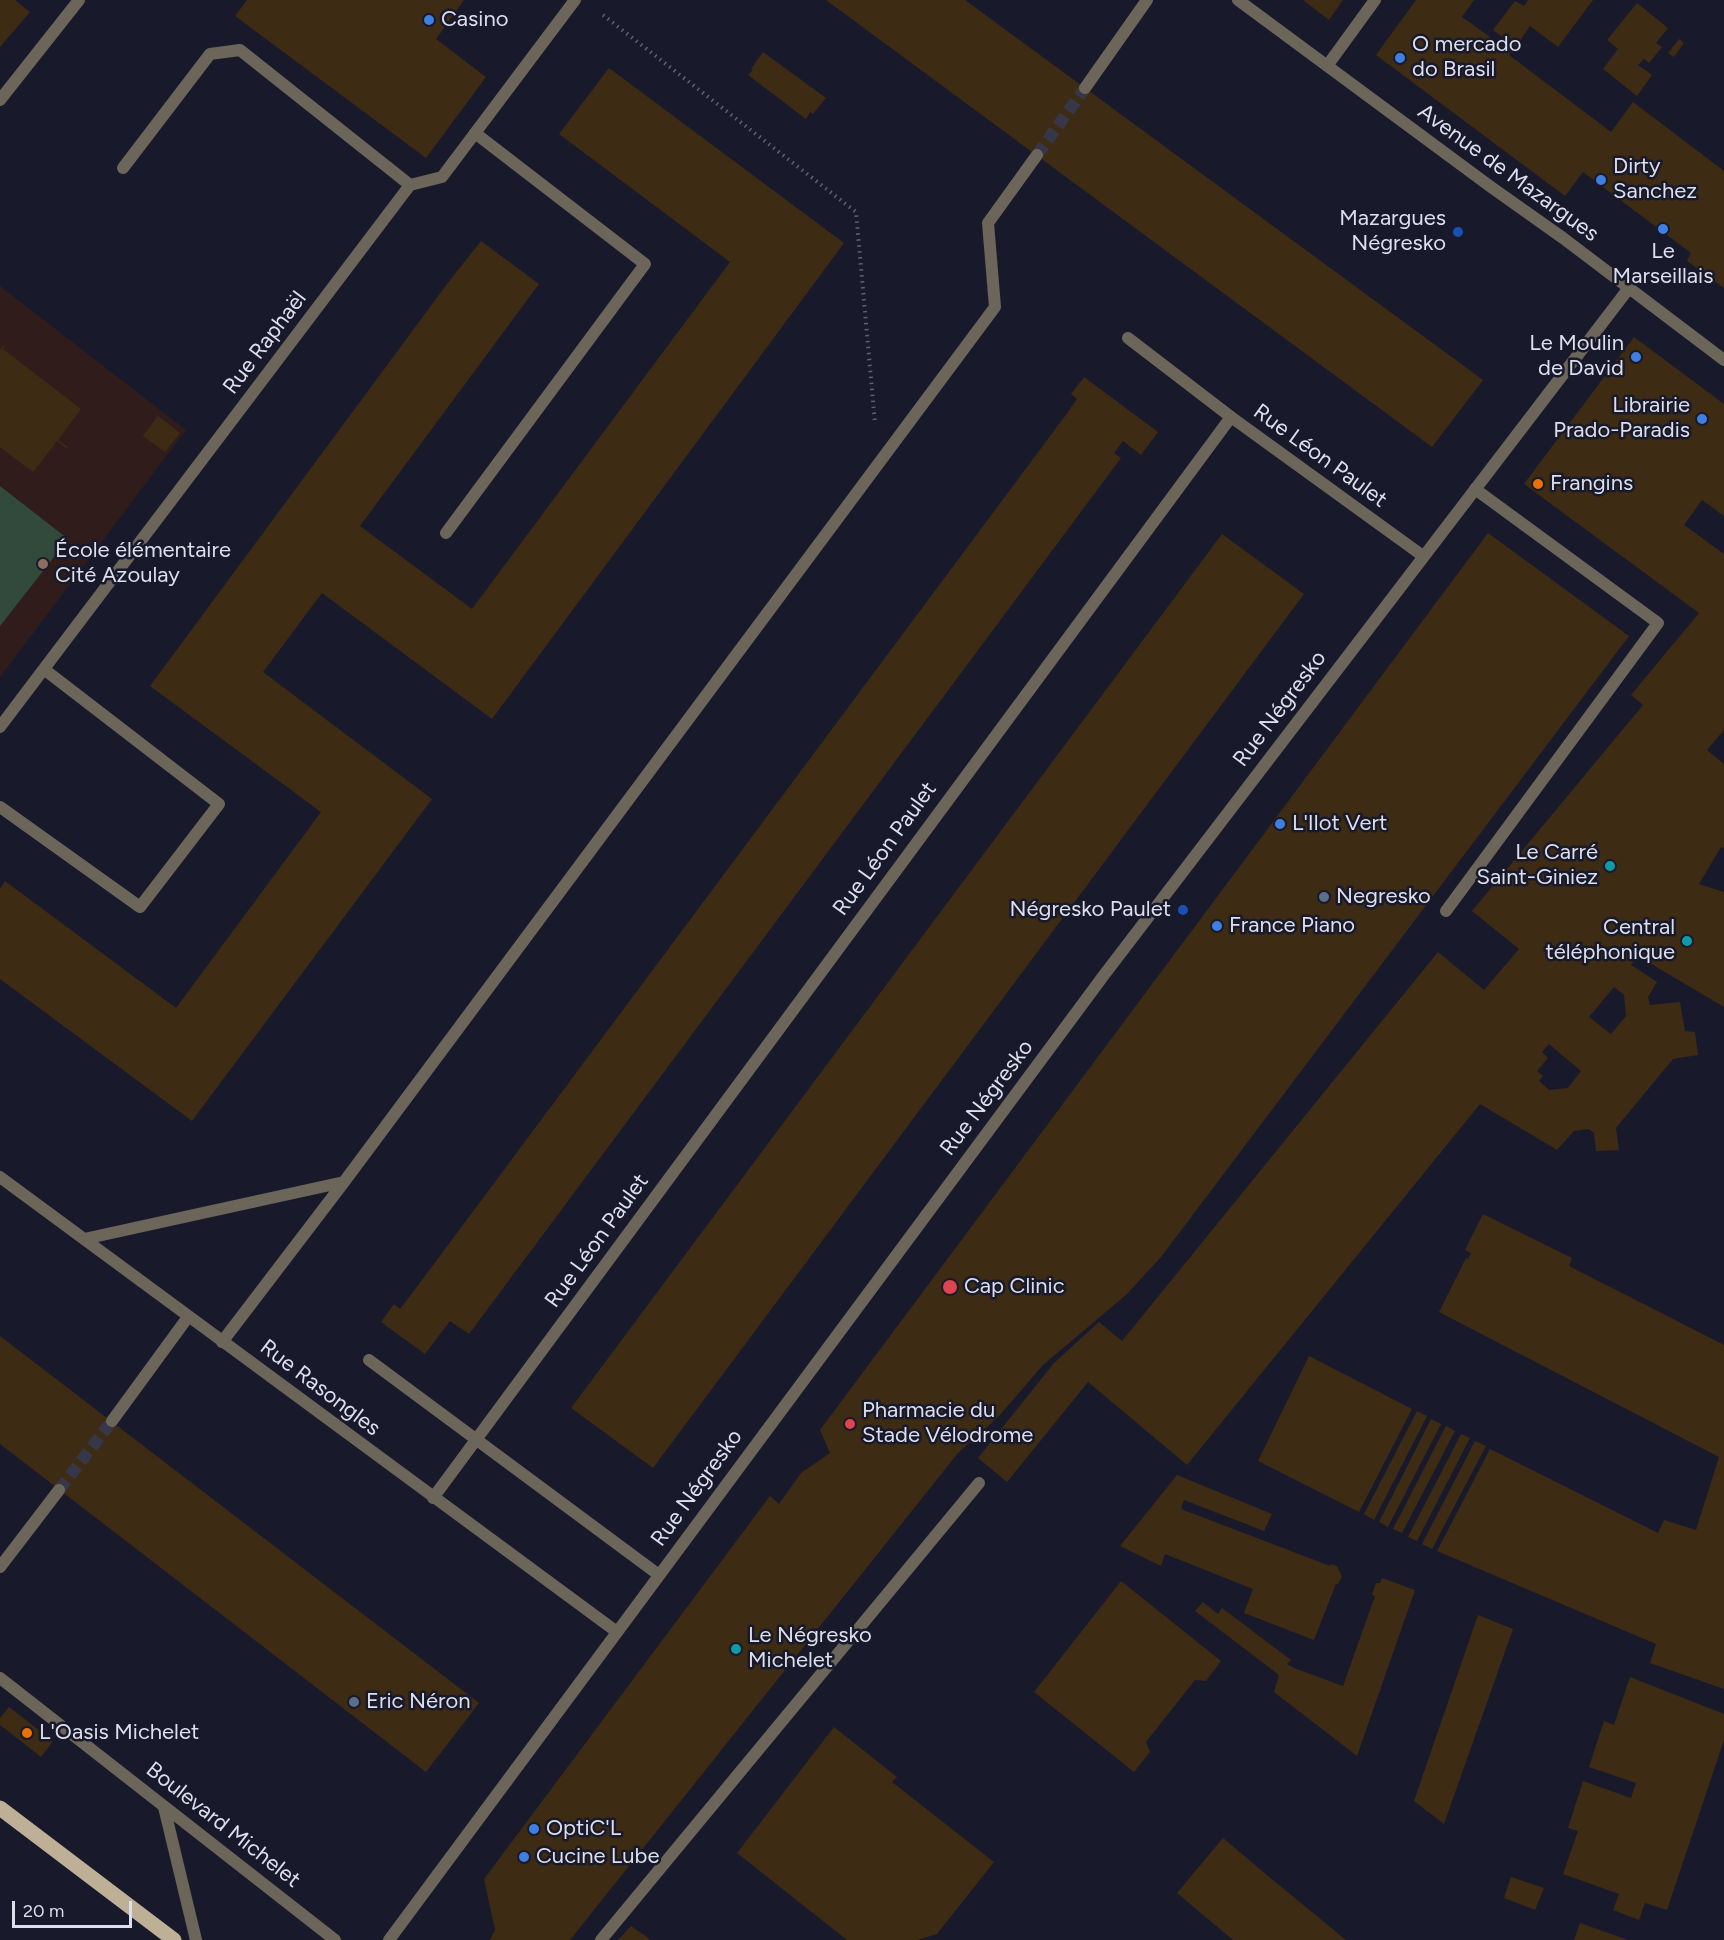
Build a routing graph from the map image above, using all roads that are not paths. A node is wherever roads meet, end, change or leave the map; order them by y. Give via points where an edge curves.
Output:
1 (79, 0) edge
2 (575, 0) edge
3 (1147, 0) edge
4 (1238, 0) edge
5 (1375, 0) edge
6 (1327, 66) junction
7 (1084, 88) tunnel mouth
8 (0, 100) edge
9 (475, 133) junction
10 (1037, 155) tunnel mouth
11 (123, 168) dead end
12 (410, 185) junction
13 (1629, 288) junction
14 (1128, 338) dead end
15 (1724, 360) edge
16 (1231, 417) junction
17 (1474, 489) junction
18 (446, 533) dead end
19 (1423, 556) junction
20 (45, 670) junction
21 (0, 727) edge
22 (0, 807) edge
23 (1446, 912) dead end
24 (0, 1177) edge
25 (344, 1182) junction
26 (84, 1239) junction
27 (188, 1317) junction
28 (222, 1342) junction
29 (369, 1360) dead end
30 (112, 1421) tunnel mouth
31 (476, 1440) junction
32 (979, 1484) dead end
33 (59, 1490) tunnel mouth
34 (433, 1498) junction
35 (0, 1567) edge
36 (659, 1575) junction
37 (617, 1632) junction
38 (0, 1678) edge
39 (164, 1807) junction
40 (0, 1808) edge
41 (400, 1924) junction
42 (174, 1940) edge
43 (196, 1940) edge
44 (335, 1940) edge
45 (389, 1940) edge
46 (403, 1940) edge
47 (601, 1940) edge

1 - 8 street
2 - 9 street
3 - 7 street
4 - 6 street, Avenue de Mazargues
5 - 6 street
6 - 13 street, Avenue de Mazargues
9 - 12 street via 441,177
9 - 18 street via 645,264
10 - 25 street via 988,223 995,307
11 - 12 street via 210,54 240,50
12 - 20 street, Rue Raphaël
13 - 15 street, Avenue de Mazargues
13 - 17 street, Rue Négresko
14 - 16 street
16 - 19 street, Rue Léon Paulet
16 - 31 street, Rue Léon Paulet
17 - 19 street, Rue Négresko
17 - 23 street via 1658,623
19 - 36 street, Rue Négresko via 1104,975
20 - 21 street, Rue Raphaël
20 - 22 street via 219,804 140,907
24 - 26 street, Rue Rasongles
25 - 26 street
25 - 28 street
26 - 27 street, Rue Rasongles
27 - 28 street, Rue Rasongles
27 - 30 street
28 - 34 street, Rue Rasongles
29 - 31 street
31 - 34 street, Rue Léon Paulet
31 - 36 street
32 - 47 street
33 - 35 street
34 - 37 street, Rue Rasongles
36 - 37 street, Rue Négresko
37 - 41 street, Rue Négresko
38 - 39 street, Boulevard Michelet
39 - 43 street
39 - 44 street, Boulevard Michelet
40 - 42 main road
41 - 45 street, Rue Négresko
41 - 46 street

